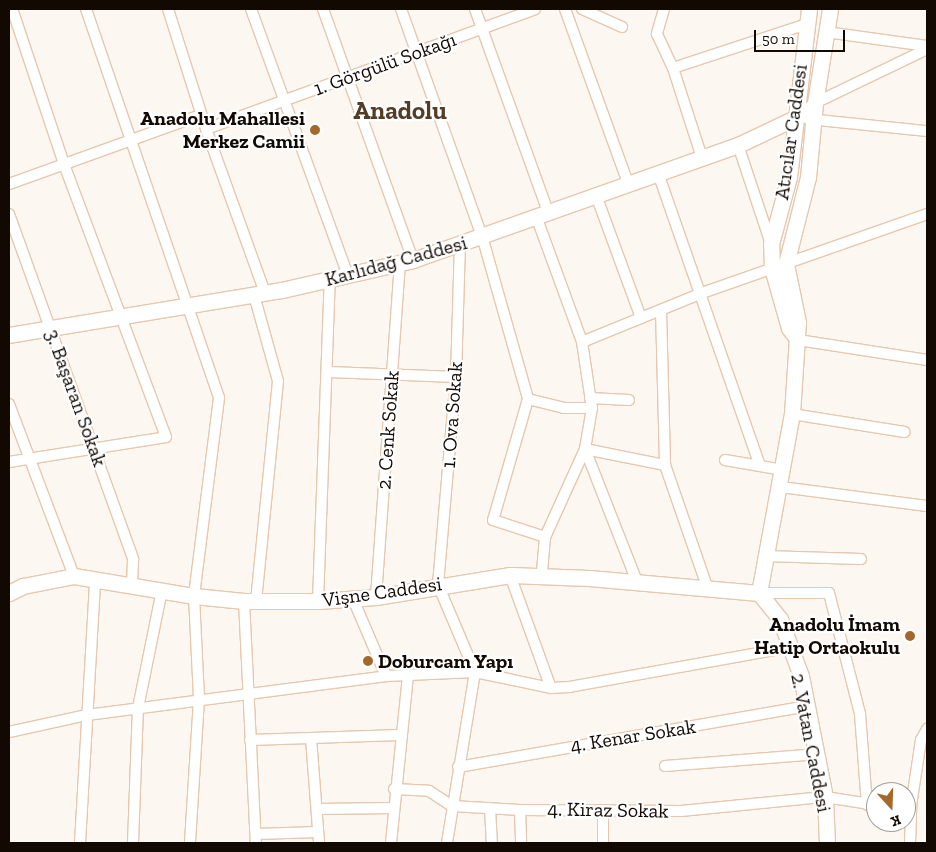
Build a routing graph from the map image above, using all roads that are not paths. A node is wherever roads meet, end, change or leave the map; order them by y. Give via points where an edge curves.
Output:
1 (12, 9) edge
2 (86, 9) edge
3 (168, 9) edge
4 (251, 9) edge
5 (324, 9) edge
6 (401, 9) edge
7 (475, 9) edge
8 (536, 9) edge
9 (565, 9) edge
10 (582, 9) edge
11 (664, 9) edge
12 (830, 9) edge
13 (808, 16) edge
14 (622, 27) dead end
15 (482, 29) junction
16 (826, 32) junction
17 (927, 47) edge
18 (416, 53) junction
19 (673, 68) junction
20 (348, 77) junction
21 (282, 101) junction
22 (814, 103) junction
23 (201, 115) junction
24 (795, 118) junction
25 (814, 119) junction
26 (206, 129) junction
27 (927, 131) edge
28 (128, 140) junction
29 (738, 145) junction
30 (702, 158) junction
31 (64, 164) junction
32 (658, 173) junction
33 (628, 183) junction
34 (9, 184) edge
35 (596, 195) junction
36 (9, 214) edge
37 (542, 214) junction
38 (927, 214) edge
39 (482, 236) junction
40 (771, 244) junction
41 (460, 245) junction
42 (407, 262) junction
43 (779, 266) junction
44 (348, 276) junction
45 (330, 279) junction
46 (702, 293) junction
47 (260, 294) junction
48 (187, 307) junction
49 (661, 310) junction
50 (121, 317) junction
51 (641, 318) junction
52 (51, 329) junction
53 (9, 335) edge
54 (798, 340) junction
55 (582, 342) junction
56 (927, 360) edge
57 (329, 372) junction
58 (392, 375) junction
59 (456, 377) junction
60 (528, 398) junction
61 (629, 400) dead end
62 (591, 403) junction
63 (9, 404) edge
64 (792, 414) junction
65 (905, 432) dead end
66 (95, 448) junction
67 (585, 449) junction
68 (30, 459) junction
69 (725, 460) dead end
70 (9, 462) edge
71 (665, 465) junction
72 (760, 466) junction
73 (783, 470) junction
74 (781, 487) junction
75 (927, 506) edge
76 (546, 537) junction
77 (764, 556) junction
78 (861, 559) dead end
79 (510, 575) junction
80 (74, 576) junction
81 (542, 576) junction
82 (95, 579) junction
83 (637, 582) junction
84 (132, 584) junction
85 (438, 585) junction
86 (708, 589) junction
87 (162, 590) junction
88 (9, 593) edge
89 (758, 593) junction
90 (194, 596) junction
91 (376, 596) junction
92 (353, 600) junction
93 (250, 602) junction
94 (318, 602) junction
95 (791, 647) junction
96 (475, 672) junction
97 (408, 675) junction
98 (386, 676) junction
99 (551, 688) junction
100 (249, 692) junction
101 (198, 699) junction
102 (808, 706) junction
103 (138, 708) junction
104 (87, 715) junction
105 (927, 729) edge
106 (9, 732) edge
107 (400, 734) junction
108 (311, 738) junction
109 (250, 740) junction
110 (816, 754) junction
111 (666, 766) dead end
112 (458, 767) junction
113 (869, 782) edge
114 (913, 782) edge
115 (394, 789) junction
116 (825, 796) junction
117 (866, 804) edge
118 (452, 806) junction
119 (392, 808) junction
120 (490, 808) junction
121 (317, 809) junction
122 (520, 810) junction
123 (603, 810) junction
124 (318, 832) junction
125 (256, 839) edge
126 (80, 843) edge
127 (133, 843) edge
128 (190, 843) edge
129 (319, 843) edge
130 (391, 843) edge
131 (447, 843) edge
132 (492, 843) edge
133 (521, 843) edge
134 (603, 843) edge
135 (827, 843) edge

1 - 31 street
2 - 28 street
3 - 23 street
4 - 21 street
5 - 20 street
6 - 18 street
7 - 15 street
8 - 15 street, 1. Görgülü Sokağı
9 - 33 street
10 - 14 street
11 - 19 street via 657,34
12 - 16 main road, Atıcılar Caddesi
13 - 19 street
13 - 24 main road, Atıcılar Caddesi
15 - 18 street, 1. Görgülü Sokağı
15 - 37 street
16 - 17 street
16 - 22 main road, Atıcılar Caddesi
17 - 22 street
18 - 20 street, 1. Görgülü Sokağı
18 - 39 street
19 - 30 street
20 - 21 street, 1. Görgülü Sokağı
20 - 42 street
21 - 26 street, 1. Görgülü Sokağı
21 - 44 street
22 - 24 street
22 - 25 main road, Atıcılar Caddesi
23 - 26 street
23 - 28 street
24 - 25 street
24 - 29 main road, Karlıdağ Caddesi
24 - 40 main road, Atıcılar Caddesi via 789,177
25 - 27 street
25 - 43 main road, Atıcılar Caddesi via 808,177
26 - 47 street
28 - 31 street
28 - 48 street
29 - 30 main road, Karlıdağ Caddesi
29 - 40 street
30 - 32 main road, Karlıdağ Caddesi
31 - 34 street
31 - 50 street
32 - 33 main road, Karlıdağ Caddesi
32 - 46 street
33 - 35 main road, Karlıdağ Caddesi
35 - 37 main road, Karlıdağ Caddesi
35 - 51 street
36 - 52 street, 3. Başaran Sokak
37 - 39 main road, Karlıdağ Caddesi
37 - 55 street
38 - 43 street
39 - 41 main road, Karlıdağ Caddesi
39 - 60 street
40 - 43 main road, Atıcılar Caddesi
41 - 42 main road, Karlıdağ Caddesi
41 - 59 street, 1. Ova Sokak
42 - 44 main road, Karlıdağ Caddesi
42 - 58 street, 2. Cenk Sokak
43 - 46 street
43 - 54 main road, Atıcılar Caddesi via 798,322
44 - 45 main road, Karlıdağ Caddesi
45 - 47 main road, Karlıdağ Caddesi
45 - 57 street
46 - 49 street
46 - 72 street
47 - 48 main road, Karlıdağ Caddesi
47 - 93 street via 278,381
48 - 50 main road, Karlıdağ Caddesi
48 - 90 street via 219,398
49 - 51 street
49 - 71 street
50 - 52 main road, Karlıdağ Caddesi
50 - 66 street via 166,437
51 - 55 street
52 - 53 main road, Karlıdağ Caddesi
52 - 66 street, 3. Başaran Sokak
54 - 56 street
54 - 64 main road, Atıcılar Caddesi
55 - 62 street
57 - 58 street
57 - 94 street
58 - 59 street
58 - 91 street, 2. Cenk Sokak
59 - 85 street, 1. Ova Sokak
60 - 62 street via 563,408
60 - 76 street via 494,520
61 - 62 street
62 - 67 street
63 - 68 street
64 - 65 street
64 - 73 main road, Atıcılar Caddesi
66 - 68 street
66 - 84 street, 3. Başaran Sokak via 133,560
67 - 71 street
67 - 76 street
67 - 83 street
68 - 70 street
68 - 80 street
69 - 72 street
71 - 86 street
72 - 73 street
73 - 74 main road, Atıcılar Caddesi
74 - 75 street
74 - 77 main road, Atıcılar Caddesi
76 - 81 street
77 - 78 street
77 - 89 main road, Atıcılar Caddesi
79 - 81 main road, Vişne Caddesi
79 - 85 main road, Vişne Caddesi
79 - 99 street
80 - 82 main road, Vişne Caddesi
80 - 88 main road, Vişne Caddesi via 23,586
81 - 83 main road, Vişne Caddesi
82 - 84 main road, Vişne Caddesi
82 - 104 street
83 - 86 main road, Vişne Caddesi
84 - 87 main road, Vişne Caddesi
85 - 91 main road, Vişne Caddesi
85 - 96 street
86 - 89 main road, Vişne Caddesi
87 - 90 main road, Vişne Caddesi
87 - 103 street
89 - 95 main road, 2. Vatan Caddesi via 772,606
89 - 113 street via 829,593 860,714
90 - 93 main road, Vişne Caddesi
90 - 101 street
91 - 92 main road, Vişne Caddesi
92 - 94 main road, Vişne Caddesi
92 - 98 street
93 - 94 main road, Vişne Caddesi
93 - 100 street
95 - 99 street
95 - 102 main road, 2. Vatan Caddesi
96 - 97 street
96 - 99 street
96 - 112 street
97 - 98 street
97 - 107 street
98 - 100 street
100 - 101 street
100 - 109 street
101 - 103 street
101 - 128 street
102 - 110 main road, 2. Vatan Caddesi
102 - 112 street, 4. Kenar Sokak
103 - 104 street
103 - 127 street
104 - 106 street
104 - 126 street
105 - 114 street via 921,740
107 - 108 street
107 - 115 street
108 - 109 street
108 - 121 street
109 - 125 street
110 - 111 street
110 - 116 main road, 2. Vatan Caddesi
112 - 118 street
115 - 118 street via 429,791
115 - 119 street
116 - 117 street, 4. Kiraz Sokak
116 - 123 street, 4. Kiraz Sokak via 681,811
116 - 135 main road, 2. Vatan Caddesi
118 - 120 street, 4. Kiraz Sokak
118 - 131 street
119 - 121 street
119 - 130 street
120 - 122 street, 4. Kiraz Sokak
120 - 132 street
121 - 124 street
122 - 123 street, 4. Kiraz Sokak
122 - 133 street
123 - 134 street
124 - 125 street
124 - 129 street

